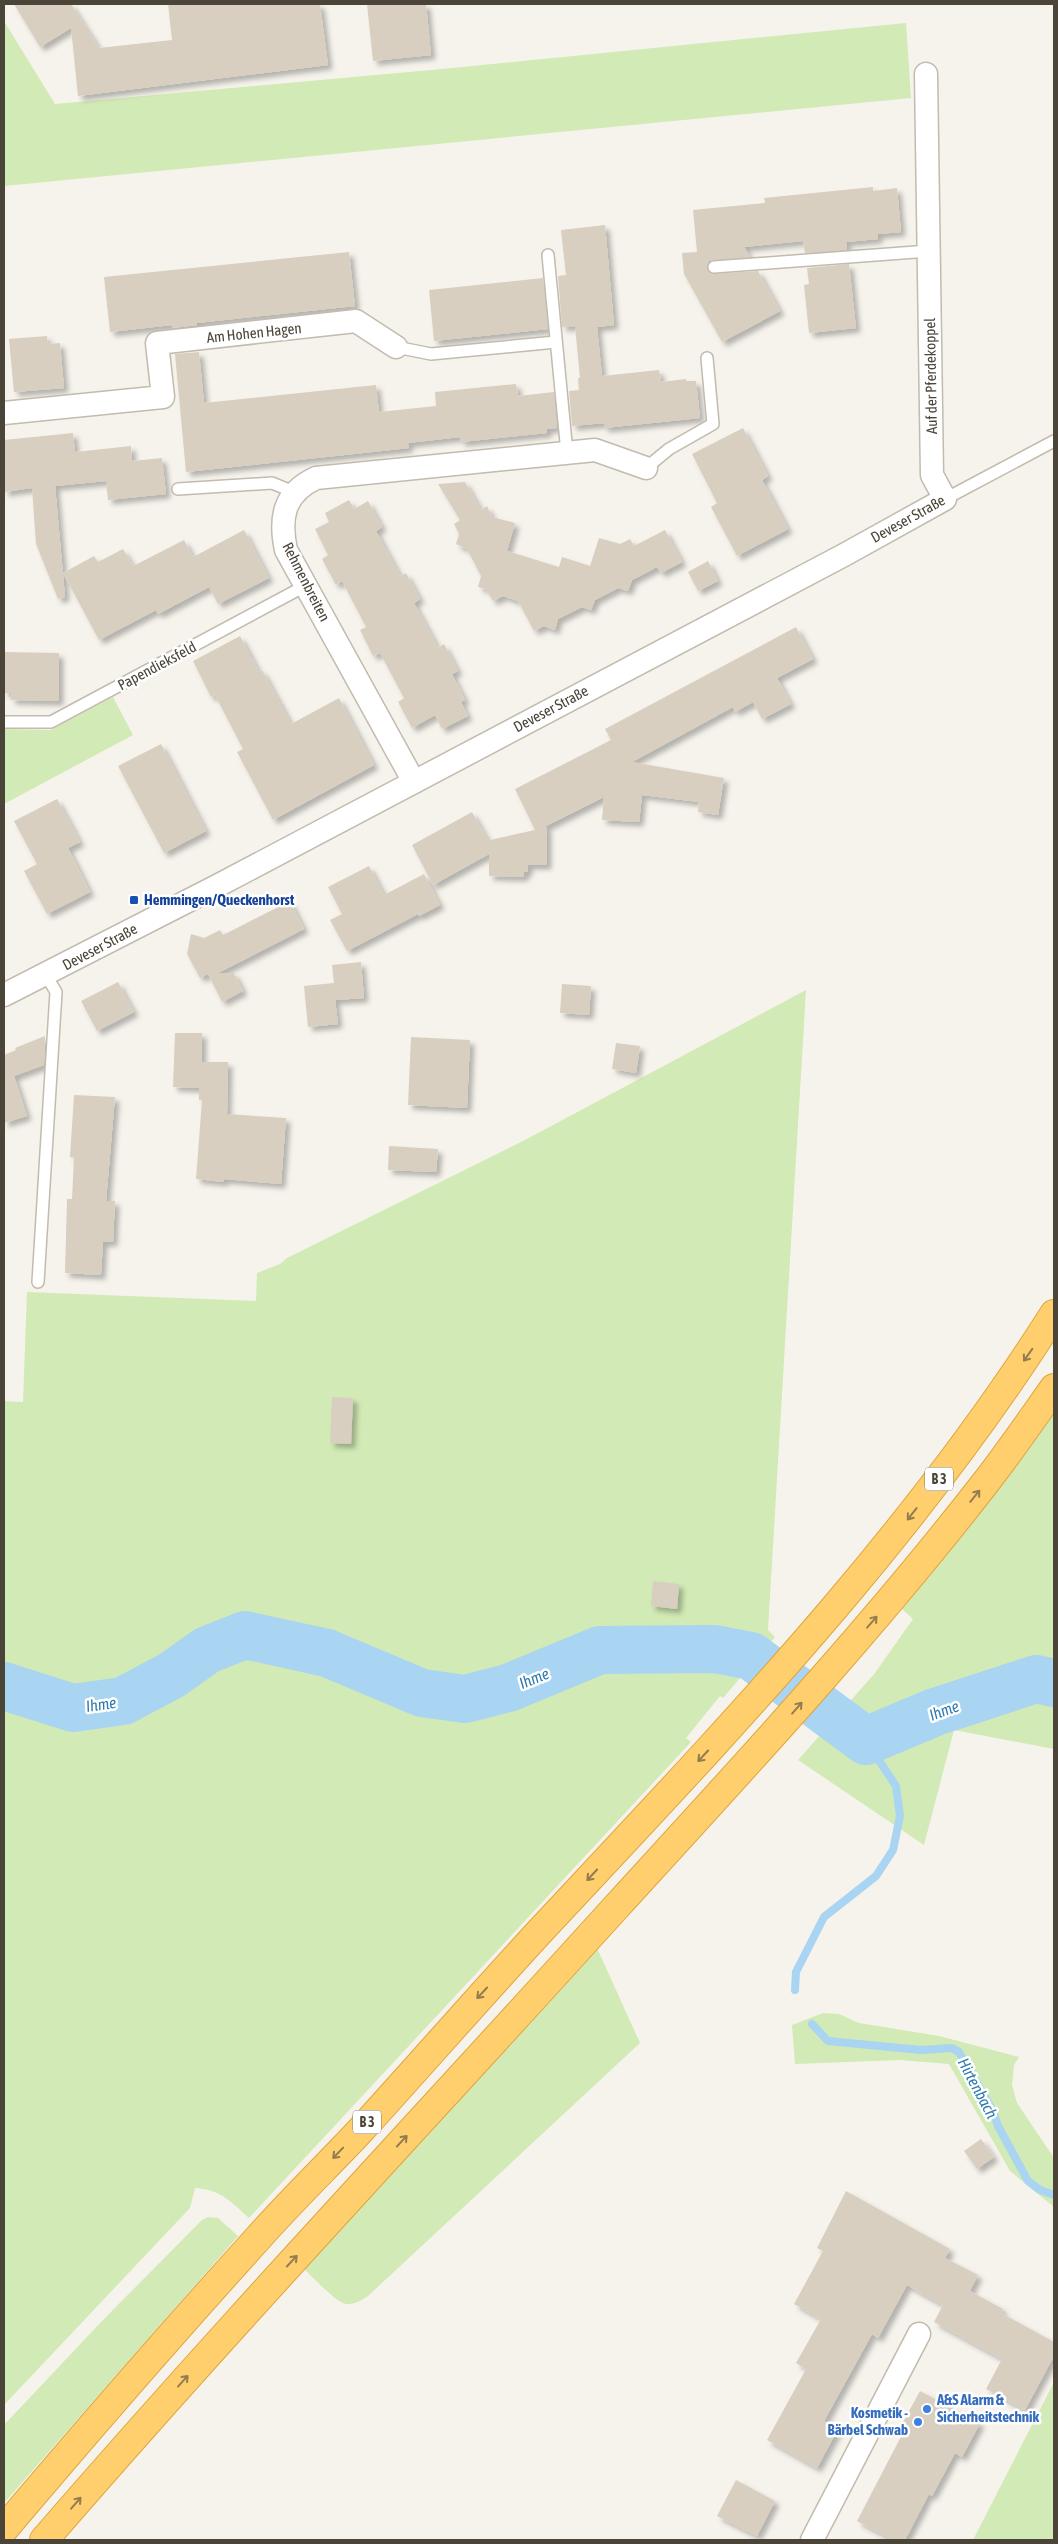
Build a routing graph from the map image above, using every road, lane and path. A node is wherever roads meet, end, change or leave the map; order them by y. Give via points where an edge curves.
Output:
1 (926, 74) dead end
2 (929, 251) junction
3 (548, 255) dead end
4 (714, 268) dead end
5 (556, 342) junction
6 (396, 347) joint
7 (707, 358) dead end
8 (4, 413) edge
9 (1054, 441) edge
10 (567, 453) junction
11 (646, 468) joint
12 (178, 489) dead end
13 (294, 492) junction
14 (945, 499) junction
15 (305, 586) junction
16 (4, 722) edge
17 (414, 782) junction
18 (46, 975) junction
19 (4, 995) edge
20 (38, 1282) dead end
21 (1054, 1314) edge
22 (1054, 1388) edge
23 (919, 2334) dead end
24 (4, 2529) edge
25 (44, 2540) edge
26 (812, 2540) edge

1 - 2 street, Auf der Pferdekoppel
2 - 4 lane
2 - 14 street, Auf der Pferdekoppel via 932,475
3 - 5 lane
5 - 6 lane, Am Hohen Hagen via 431,354
5 - 10 lane
6 - 8 street, Am Hohen Hagen via 356,321 157,343 163,397
7 - 11 lane via 713,424 669,449
9 - 14 lane, Deveser Straße
10 - 11 street via 595,450
10 - 13 street via 316,478
12 - 13 lane via 272,482
13 - 15 street, Rehmenbreiten via 285,509 282,531 286,550
14 - 17 street, Deveser Straße
15 - 16 lane, Papendieksfeld via 51,722
15 - 17 street, Rehmenbreiten
17 - 18 street, Deveser Straße
18 - 19 street, Deveser Straße
18 - 20 lane, Deveser Straße via 56,992
21 -> 24 highway, B 3 via 1012,1378 881,1554 736,1720 456,2021 359,2132 261,2234 120,2392
25 -> 22 highway, B 3 via 262,2293 840,1659 989,1479
23 - 26 street

